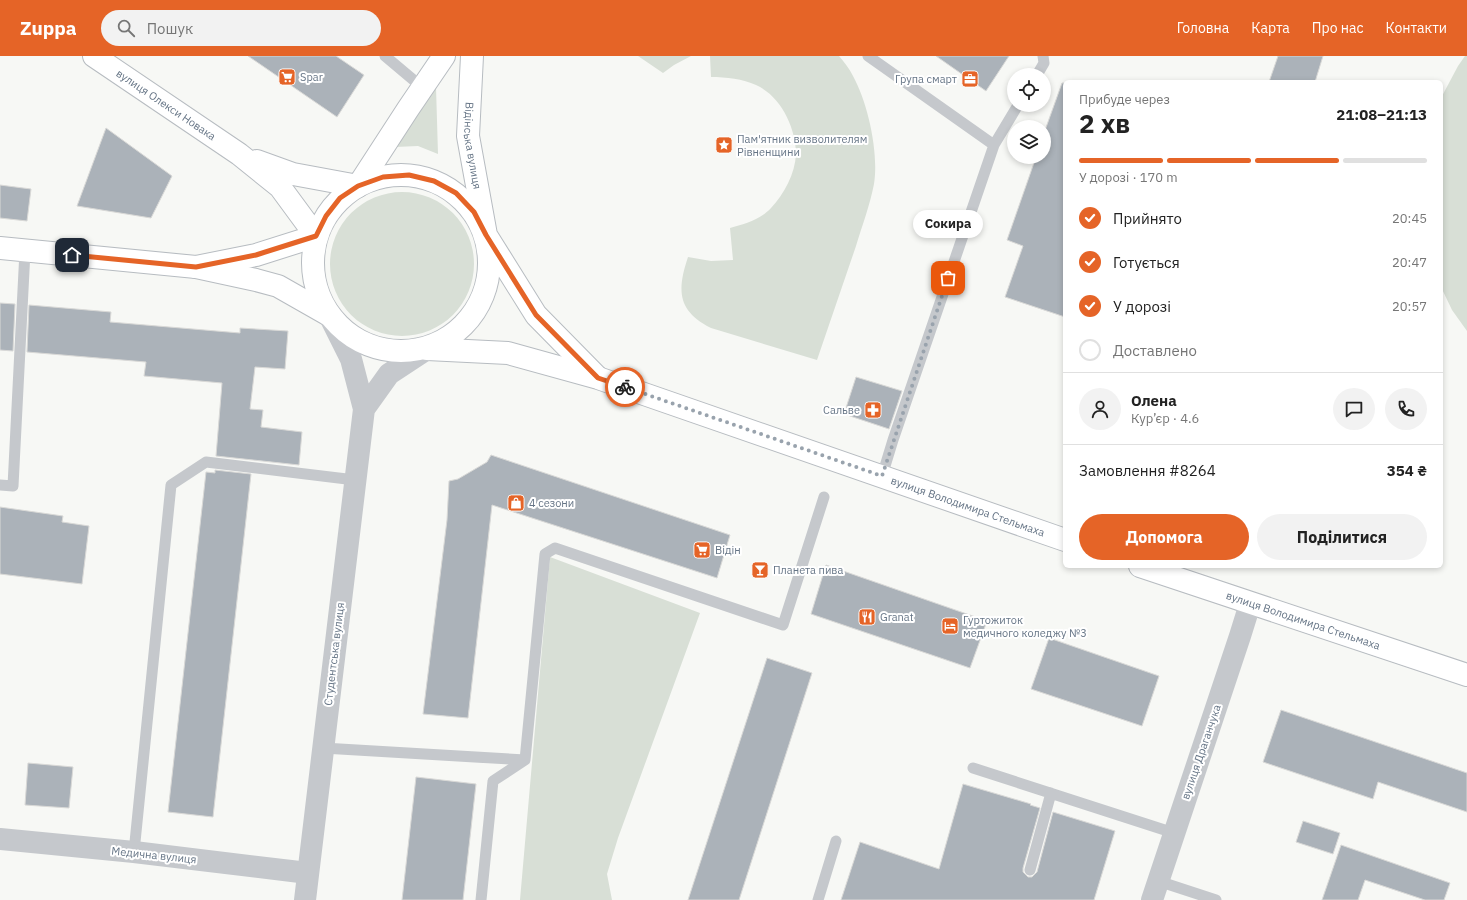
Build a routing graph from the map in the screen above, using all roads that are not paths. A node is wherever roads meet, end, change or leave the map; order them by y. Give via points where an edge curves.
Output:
1 (94, 56) edge
2 (385, 56) edge
3 (444, 56) edge
4 (472, 56) edge
5 (868, 56) edge
6 (1043, 56) edge
7 (1041, 68) edge
8 (423, 88) junction
9 (1014, 112) edge
10 (994, 144) junction
11 (239, 154) junction
12 (358, 186) junction
13 (486, 235) junction
14 (316, 236) junction
15 (0, 248) edge
16 (25, 251) junction
17 (196, 267) junction
18 (328, 315) junction
19 (427, 349) junction
20 (598, 378) junction
21 (364, 409) junction
22 (882, 476) junction
23 (355, 480) junction
24 (0, 484) edge
25 (824, 497) dead end
26 (1063, 539) edge
27 (1146, 568) edge
28 (1250, 604) junction
29 (1467, 676) edge
30 (323, 748) junction
31 (525, 760) junction
32 (973, 768) dead end
33 (1051, 793) junction
34 (1174, 832) junction
35 (0, 839) edge
36 (836, 841) dead end
37 (134, 852) junction
38 (1030, 870) dead end
39 (308, 873) junction
40 (1155, 891) edge
41 (305, 900) edge
42 (481, 900) edge
43 (818, 900) edge
44 (1216, 900) edge

1 - 11 main road, вулиця Олекси Новака
2 - 8 lane
3 - 8 main road
4 - 13 main road, Відінська вулиця via 468,136
5 - 10 lane
6 - 7 lane via 1044,63
8 - 12 main road
9 - 10 lane
10 - 22 lane
11 - 12 main road, вулиця Олекси Новака via 293,174
11 - 14 main road, вулиця Олекси Новака via 280,187
12 - 13 main road via 383,177 402,175 434,181 456,193 474,212
12 - 14 main road via 340,198 326,216
13 - 19 main road, Відінська вулиця via 491,263 486,291 473,316 453,336
13 - 20 main road, вулиця Володимира Стельмаха via 536,315
14 - 17 main road via 256,255
14 - 18 main road via 312,256 313,277 318,297
15 - 16 main road
16 - 17 main road
16 - 24 lane via 13,486
17 - 18 main road via 278,286
18 - 19 main road via 344,331 362,343 383,350 405,352
18 - 21 street via 351,359
19 - 20 main road, вулиця Володимира Стельмаха via 508,353
19 - 21 street via 389,374
20 - 22 main road, вулиця Володимира Стельмаха
21 - 23 street, Студентська вулиця
22 - 26 main road, вулиця Володимира Стельмаха
23 - 30 street, Студентська вулиця
23 - 37 lane via 206,462 171,485
25 - 31 lane via 783,625 555,548 545,554
27 - 28 main road, вулиця Володимира Стельмаха
28 - 29 main road, вулиця Володимира Стельмаха
28 - 34 street, вулиця Драганчука
30 - 31 lane
30 - 39 street, Студентська вулиця
31 - 42 lane via 493,781
32 - 33 lane
33 - 34 lane
33 - 38 lane
34 - 40 street, вулиця Драганчука
35 - 37 street, Медична вулиця
36 - 43 lane
37 - 39 street, Медична вулиця
39 - 41 street, Студентська вулиця
40 - 44 lane

